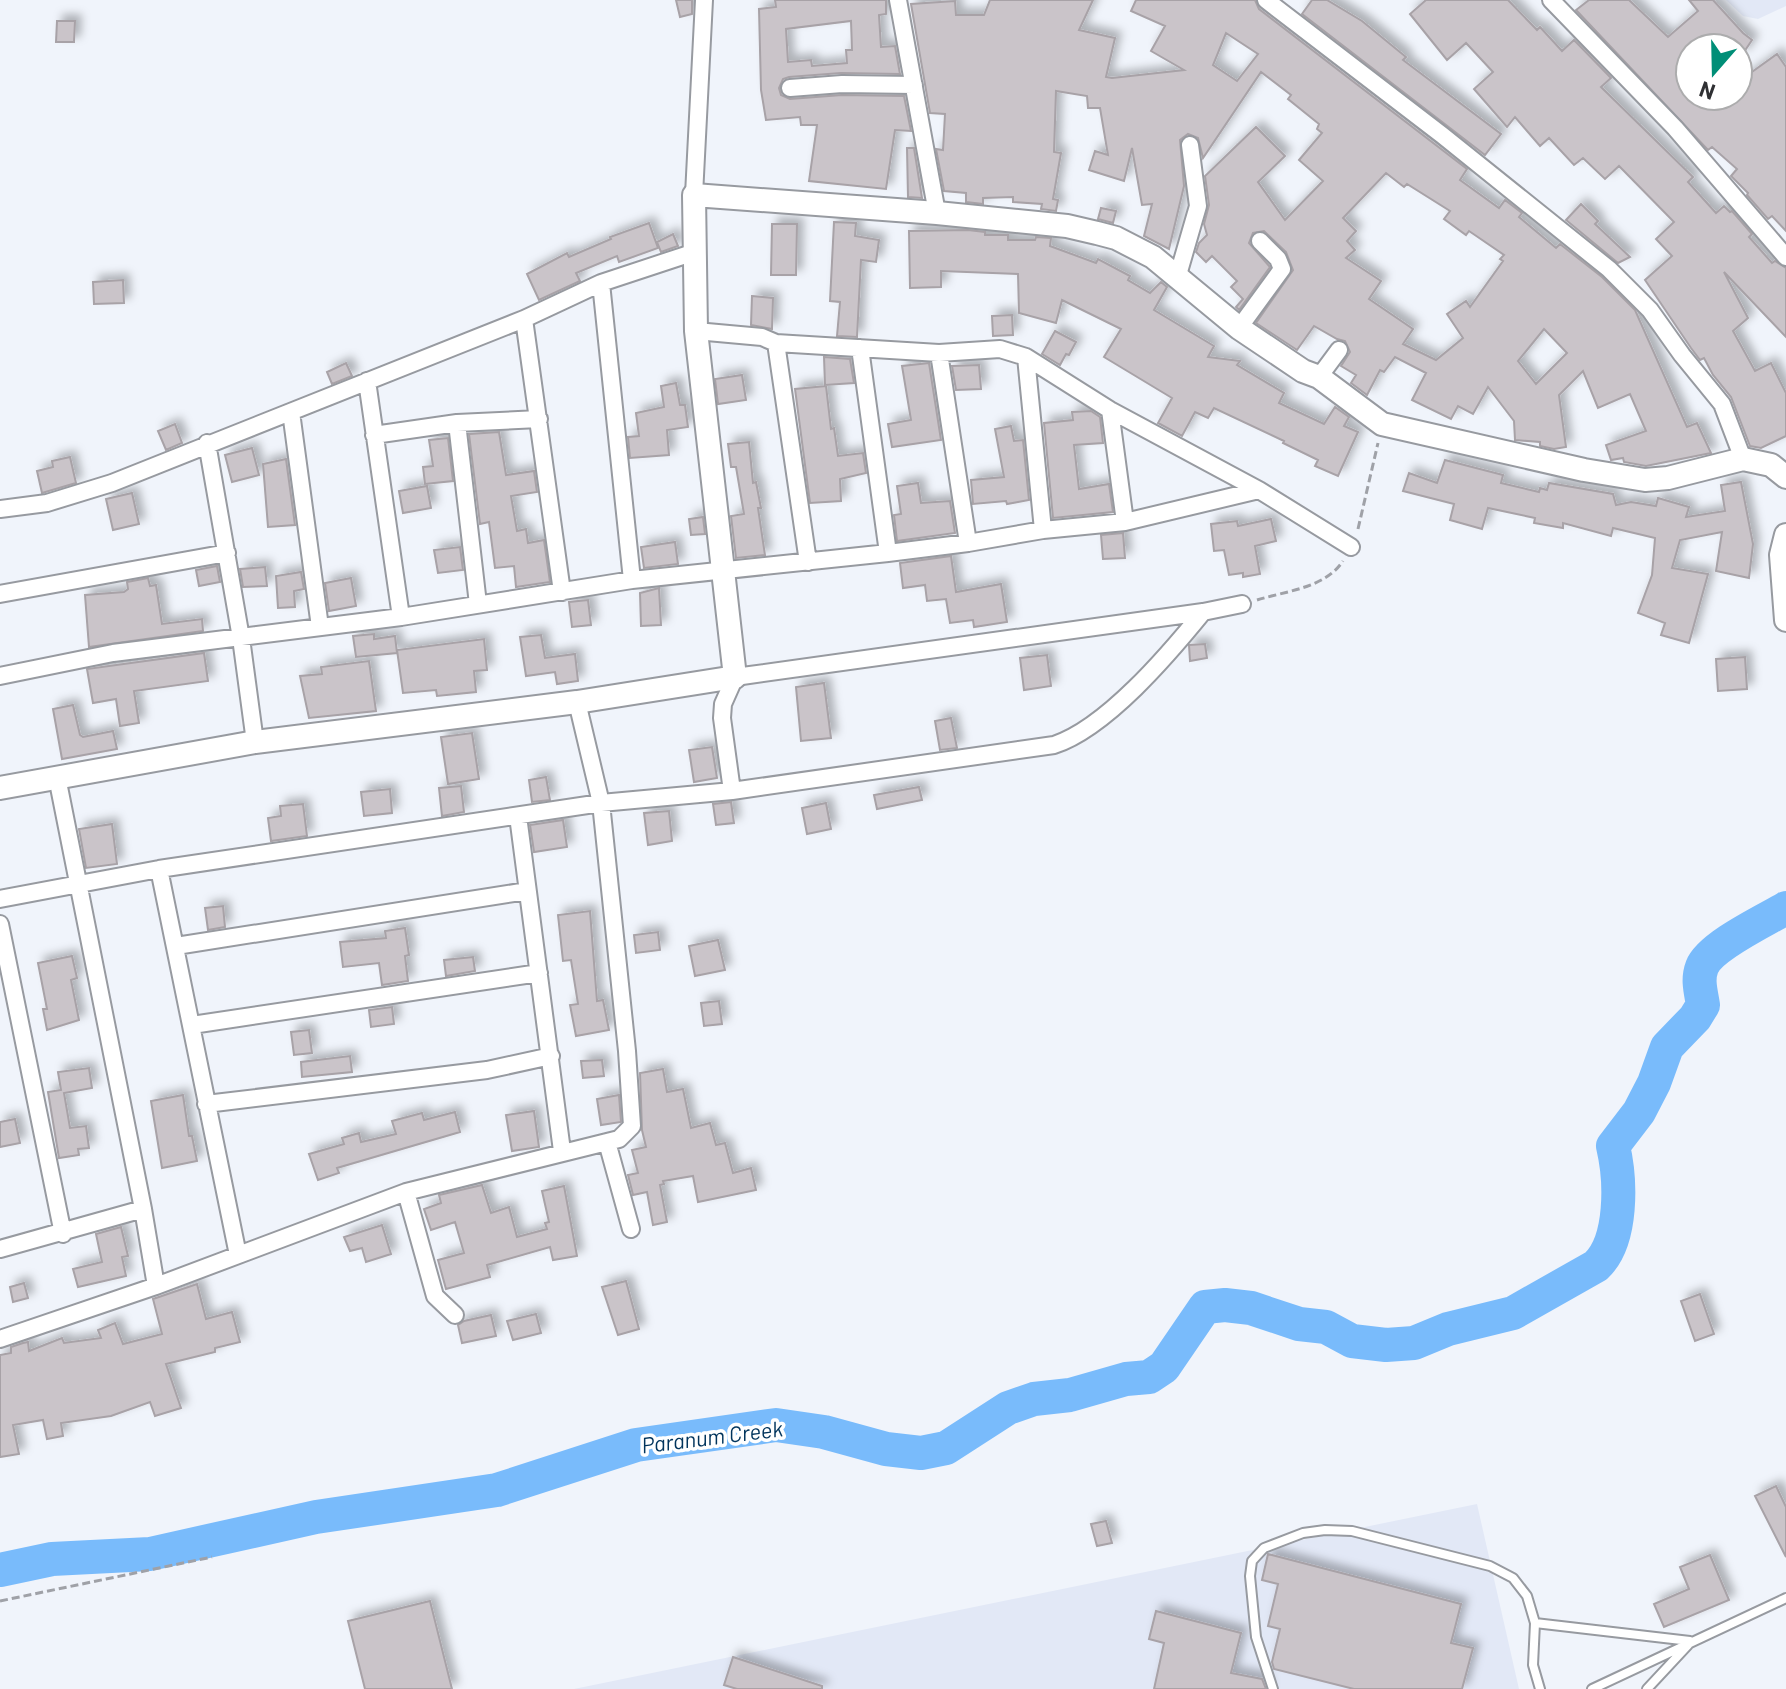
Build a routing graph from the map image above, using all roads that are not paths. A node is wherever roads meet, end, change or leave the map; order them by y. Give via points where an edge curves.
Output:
1 (704, 0) edge
2 (898, 0) edge
3 (1266, 0) edge
4 (1551, 0) edge
5 (914, 85) junction
6 (790, 88) dead end
7 (1190, 145) dead end
8 (694, 195) junction
9 (937, 213) junction
10 (1260, 241) dead end
11 (695, 252) junction
12 (1786, 257) edge
13 (1178, 275) junction
14 (601, 283) junction
15 (524, 319) junction
16 (1239, 328) junction
17 (696, 331) junction
18 (776, 343) junction
19 (860, 348) junction
20 (1339, 350) dead end
21 (939, 353) junction
22 (1026, 357) junction
23 (1319, 377) junction
24 (367, 381) junction
25 (1110, 410) junction
26 (291, 412) junction
27 (539, 419) junction
28 (457, 423) junction
29 (374, 435) junction
30 (207, 443) junction
31 (1743, 459) junction
32 (1786, 477) edge
33 (1259, 490) junction
34 (0, 509) edge
35 (1125, 522) junction
36 (1043, 530) junction
37 (1786, 535) edge
38 (968, 543) junction
39 (1351, 547) road end
40 (227, 553) junction
41 (888, 553) junction
42 (808, 562) junction
43 (722, 571) junction
44 (632, 580) junction
45 (562, 592) junction
46 (0, 594) edge
47 (478, 604) junction
48 (1242, 604) road end
49 (1203, 612) junction
50 (401, 617) junction
51 (1786, 620) edge
52 (320, 627) junction
53 (241, 638) junction
54 (0, 676) edge
55 (735, 677) junction
56 (577, 702) junction
57 (255, 742) junction
58 (57, 777) junction
59 (0, 788) edge
60 (732, 791) junction
61 (601, 803) junction
62 (518, 816) junction
63 (159, 869) junction
64 (79, 885) junction
65 (527, 891) junction
66 (0, 899) edge
67 (0, 924) edge
68 (176, 946) junction
69 (539, 973) junction
70 (192, 1025) junction
71 (551, 1056) junction
72 (206, 1104) junction
73 (607, 1142) junction
74 (562, 1151) junction
75 (406, 1192) junction
76 (143, 1209) junction
77 (631, 1229) dead end
78 (63, 1234) junction
79 (0, 1249) edge
80 (238, 1255) junction
81 (156, 1286) junction
82 (455, 1315) dead end
83 (0, 1339) edge
84 (1786, 1598) edge
85 (1535, 1623) junction
86 (1691, 1641) junction
87 (1273, 1689) edge
88 (1540, 1689) edge
89 (1592, 1689) edge
90 (1647, 1689) edge

1 - 8 street
2 - 5 street
3 - 31 street via 1609,269 1650,310 1722,404
4 - 12 street via 1675,128
5 - 6 street
5 - 9 street
7 - 13 street via 1198,206
8 - 9 street
8 - 11 street
9 - 13 street via 1097,233 1153,257
10 - 16 street via 1282,269
11 - 14 street
11 - 17 street
13 - 16 street
14 - 15 street
14 - 44 street
15 - 24 street
15 - 27 street
16 - 23 street
17 - 18 street
17 - 43 street
18 - 19 street
18 - 42 street
19 - 21 street
19 - 41 street
20 - 23 street
21 - 22 street via 1000,349
21 - 38 street
22 - 25 street
22 - 36 street
23 - 31 street via 1382,424 1584,470 1645,480
24 - 26 street
24 - 29 street
25 - 33 street
25 - 35 street
26 - 30 street
26 - 52 street
27 - 28 street
27 - 45 street
28 - 29 street
28 - 47 street
29 - 50 street
30 - 34 street via 112,483 47,503
30 - 40 street
31 - 32 street via 1771,465
33 - 35 street
33 - 39 street
35 - 36 street
36 - 38 street
37 - 51 street via 1781,555
38 - 41 street
40 - 46 street
40 - 53 street
41 - 42 street
42 - 43 street
43 - 44 street
43 - 55 street
44 - 45 street
45 - 47 street
47 - 50 street
48 - 49 street
49 - 55 street
49 - 60 street via 1160,665 1072,739
50 - 52 street
52 - 53 street
53 - 54 street via 113,653
53 - 57 street
55 - 56 street
55 - 60 street via 722,718
56 - 57 street
56 - 61 street
57 - 58 street
58 - 59 street
58 - 64 street
60 - 61 street
61 - 62 street
61 - 73 street via 632,1126
62 - 63 street
62 - 65 street
63 - 64 street
63 - 68 street
64 - 66 street
64 - 76 street
65 - 68 street
65 - 69 street
67 - 78 street
68 - 70 street
69 - 70 street
69 - 71 street
70 - 72 street
71 - 72 street via 487,1070
71 - 74 street
72 - 80 street
73 - 74 street
73 - 77 street
74 - 75 street
75 - 80 street
75 - 82 street via 435,1296
76 - 78 street
76 - 81 street
78 - 79 street
80 - 81 street
81 - 83 street
84 - 86 lane
85 - 86 lane
85 - 87 lane via 1527,1596 1513,1578 1490,1566 1352,1531 1303,1533 1264,1548 1252,1561 1256,1637
85 - 88 lane via 1533,1665
86 - 89 lane
86 - 90 lane

